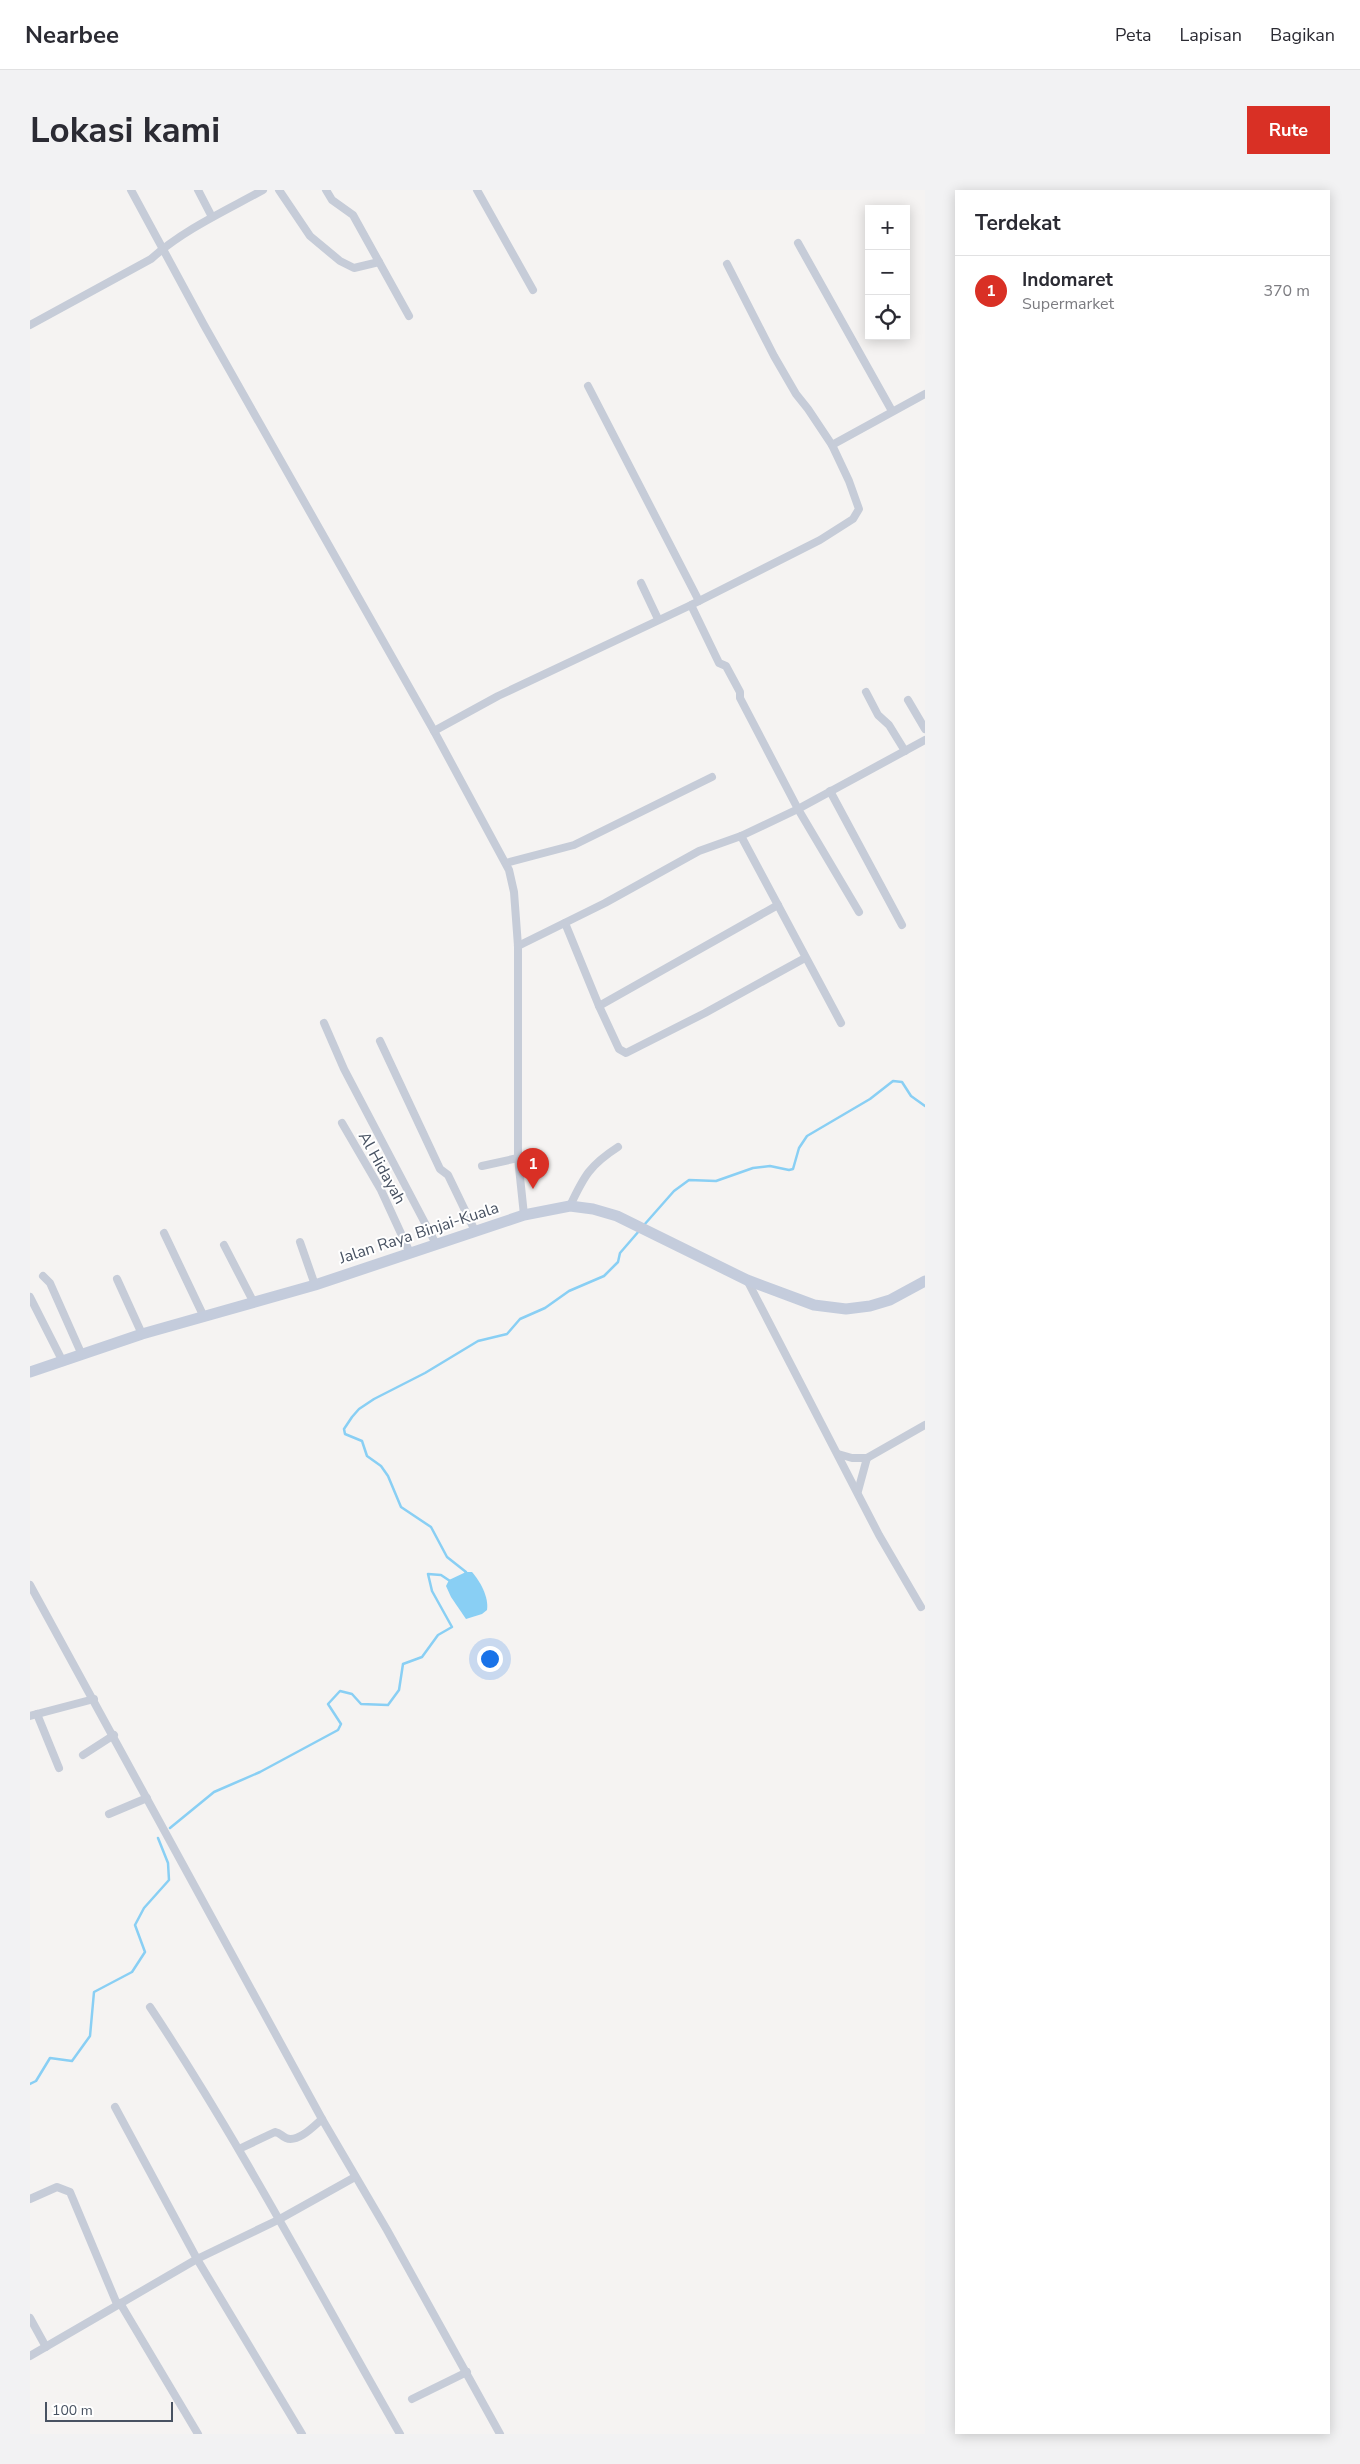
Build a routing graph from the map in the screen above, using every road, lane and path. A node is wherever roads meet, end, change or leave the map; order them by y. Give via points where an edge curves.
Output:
1 (131, 190) edge
2 (198, 190) edge
3 (279, 190) edge
4 (326, 190) edge
5 (477, 190) edge
6 (260, 191) edge
7 (212, 218) junction
8 (798, 243) dead end
9 (163, 248) junction
10 (379, 262) junction
11 (727, 264) dead end
12 (533, 290) dead end
13 (409, 316) dead end
14 (30, 325) edge
15 (588, 386) dead end
16 (925, 394) edge
17 (892, 411) junction
18 (832, 445) junction
19 (640, 583) dead end
20 (695, 603) junction
21 (658, 619) junction
22 (866, 692) dead end
23 (908, 700) dead end
24 (925, 729) edge
25 (434, 731) junction
26 (925, 740) edge
27 (905, 751) junction
28 (712, 777) dead end
29 (830, 791) junction
30 (798, 809) junction
31 (741, 836) junction
32 (506, 863) junction
33 (778, 905) junction
34 (859, 912) dead end
35 (565, 923) junction
36 (902, 925) dead end
37 (518, 946) junction
38 (805, 958) junction
39 (599, 1006) junction
40 (324, 1023) dead end
41 (842, 1024) dead end
42 (380, 1041) dead end
43 (342, 1123) dead end
44 (618, 1147) dead end
45 (518, 1158) junction
46 (482, 1166) dead end
47 (570, 1206) junction
48 (524, 1215) junction
49 (475, 1231) junction
50 (164, 1233) dead end
51 (300, 1242) dead end
52 (436, 1244) junction
53 (224, 1245) dead end
54 (410, 1253) junction
55 (43, 1276) dead end
56 (117, 1279) dead end
57 (748, 1280) junction
58 (925, 1281) edge
59 (315, 1285) junction
60 (30, 1297) edge
61 (254, 1303) junction
62 (204, 1317) junction
63 (142, 1334) junction
64 (82, 1355) junction
65 (63, 1362) junction
66 (30, 1372) edge
67 (925, 1425) edge
68 (838, 1454) junction
69 (867, 1458) junction
70 (858, 1491) junction
71 (30, 1585) edge
72 (921, 1607) dead end
73 (94, 1698) junction
74 (33, 1715) edge
75 (114, 1736) junction
76 (83, 1755) dead end
77 (58, 1768) dead end
78 (147, 1798) junction
79 (109, 1814) dead end
80 (150, 2007) dead end
81 (115, 2107) dead end
82 (322, 2119) junction
83 (239, 2149) junction
84 (354, 2177) junction
85 (30, 2199) edge
86 (278, 2220) junction
87 (197, 2259) junction
88 (119, 2304) junction
89 (30, 2318) edge
90 (46, 2347) junction
91 (30, 2356) edge
92 (468, 2372) junction
93 (412, 2399) dead end
94 (198, 2434) edge
95 (302, 2434) edge
96 (400, 2434) edge
97 (500, 2434) edge

1 - 9 street
2 - 7 street
3 - 10 street via 310,236 340,261 354,268
4 - 10 street via 332,200 352,215
5 - 12 street
6 - 7 street
7 - 9 street
8 - 17 street
9 - 14 street via 151,259
9 - 25 street
10 - 13 street
11 - 18 street via 796,394
15 - 20 street
16 - 17 street
17 - 18 street
18 - 20 street via 858,509 853,519 820,540
19 - 21 street
20 - 21 street
20 - 30 street via 719,663 726,666
21 - 25 street via 498,696
22 - 27 street via 878,716 889,725
23 - 24 street
25 - 32 street
26 - 27 street
27 - 29 street
28 - 32 street via 574,844
29 - 30 street
29 - 36 street
30 - 31 street
30 - 34 street
31 - 33 street
31 - 35 street via 699,851
32 - 37 street via 514,892
33 - 38 street
33 - 39 street
35 - 37 street
35 - 39 street
37 - 45 street
38 - 39 street via 626,1053 620,1050
38 - 41 street
40 - 52 street via 344,1069
42 - 49 street via 440,1168 448,1175
43 - 54 street, Al Hidayah via 381,1190
44 - 47 street via 598,1160
45 - 46 street
45 - 48 street
47 - 48 main road, Jalan Raya Binjai-Kuala
47 - 57 main road, Jalan Raya Binjai-Kuala via 618,1216
48 - 49 main road, Jalan Raya Binjai-Kuala
49 - 52 main road, Jalan Raya Binjai-Kuala
50 - 62 street
51 - 59 street
52 - 54 main road, Jalan Raya Binjai-Kuala
53 - 61 street
54 - 59 main road, Jalan Raya Binjai-Kuala
55 - 64 street via 50,1283
56 - 63 street
57 - 58 main road, Jalan Raya Binjai-Kuala via 814,1305 846,1309 890,1300
57 - 68 street
59 - 61 main road, Jalan Raya Binjai-Kuala
60 - 65 street
61 - 62 main road, Jalan Raya Binjai-Kuala
62 - 63 main road, Jalan Raya Binjai-Kuala
63 - 64 main road, Jalan Raya Binjai-Kuala
64 - 65 main road, Jalan Raya Binjai-Kuala
65 - 66 main road, Jalan Raya Binjai-Kuala
67 - 69 street
68 - 69 street
68 - 70 street
69 - 70 street
70 - 72 street via 879,1535
71 - 73 street
73 - 74 street
73 - 75 street
74 - 77 street
75 - 76 street
75 - 78 street
78 - 79 street
78 - 82 street
80 - 83 street
81 - 87 street
82 - 83 street via 293,2138 275,2132
82 - 84 street
83 - 86 street
84 - 86 street
84 - 92 street via 388,2230
85 - 88 street via 57,2187 70,2192
86 - 87 street
86 - 96 street
87 - 88 street
87 - 95 street
88 - 90 street
88 - 94 street
89 - 90 street
90 - 91 street
92 - 93 street
92 - 97 street

